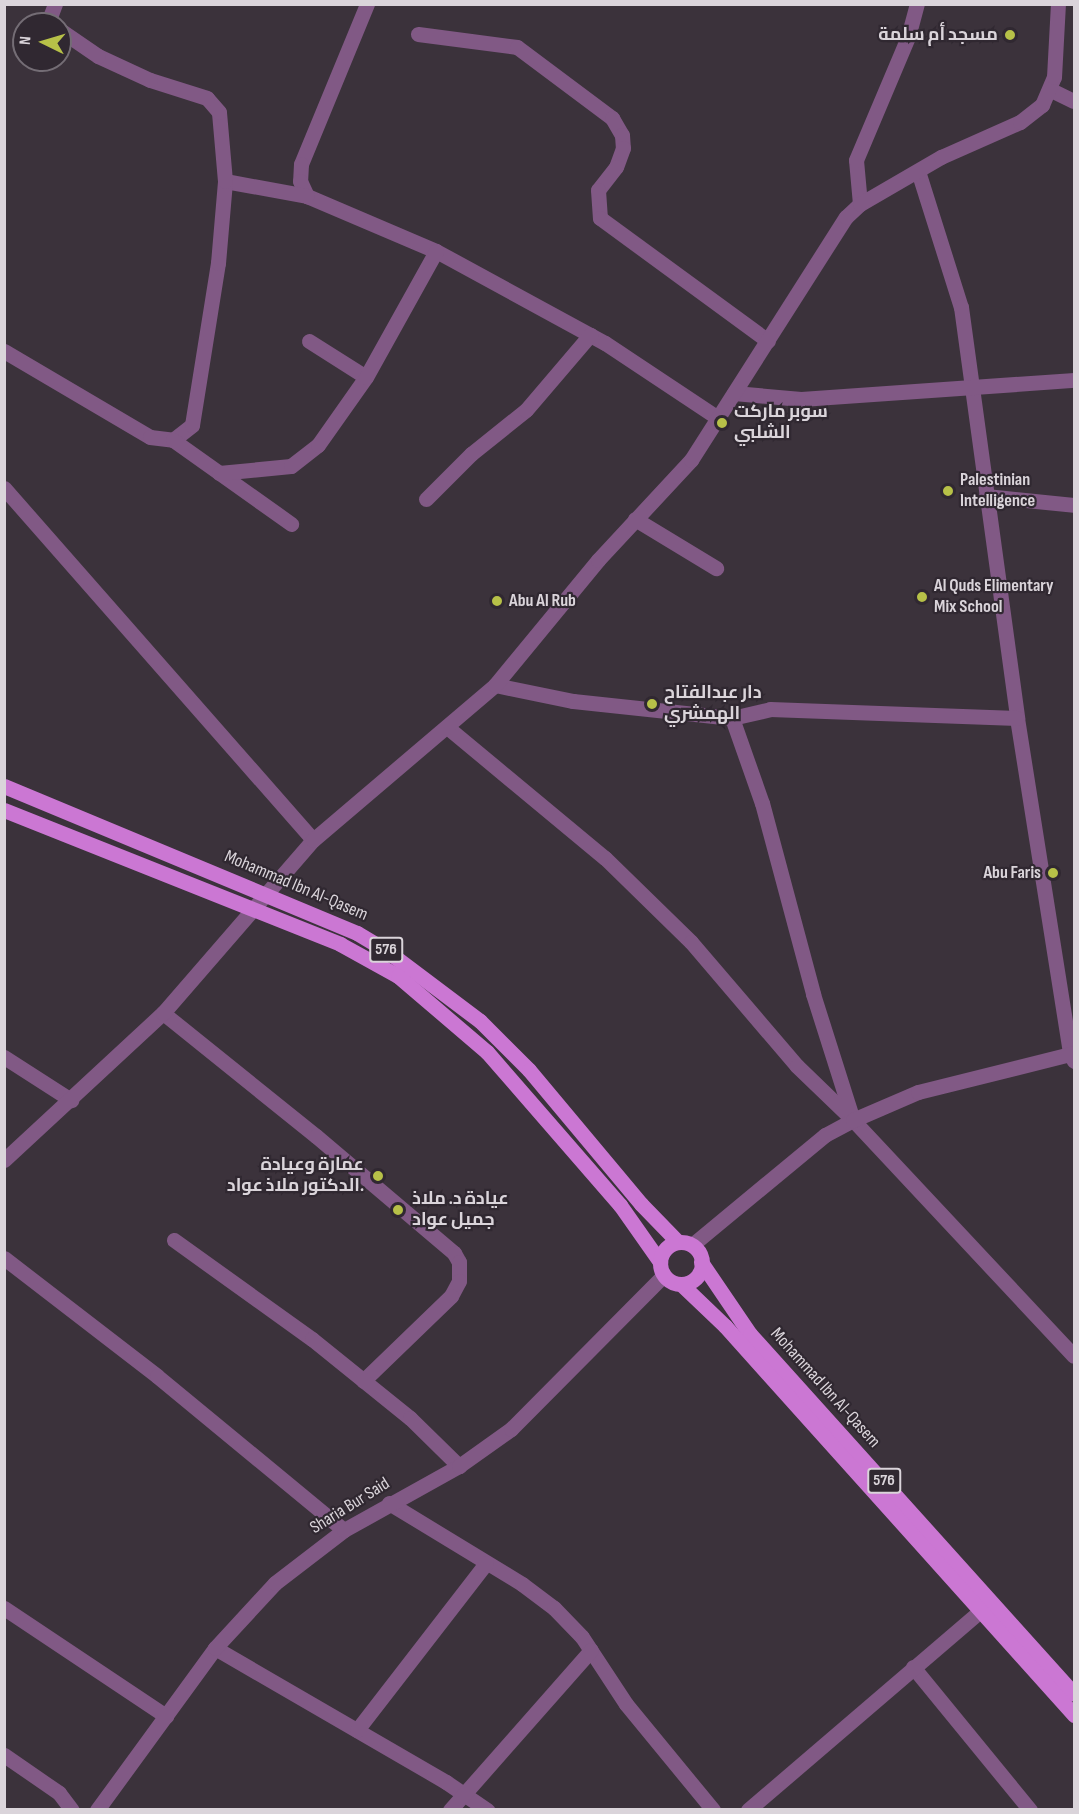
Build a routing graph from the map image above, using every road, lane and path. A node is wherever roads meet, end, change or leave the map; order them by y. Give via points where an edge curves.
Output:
1 (367, 4) edge
2 (917, 4) edge
3 (1058, 4) edge
4 (418, 34) dead end
5 (72, 38) edge
6 (1051, 90) junction
7 (1074, 101) edge
8 (918, 171) junction
9 (225, 181) junction
10 (307, 196) junction
11 (860, 204) junction
12 (436, 251) junction
13 (590, 335) junction
14 (309, 341) dead end
15 (768, 341) junction
16 (4, 351) edge
17 (366, 377) junction
18 (1074, 380) edge
19 (975, 388) junction
20 (734, 393) junction
21 (718, 418) junction
22 (173, 440) junction
23 (219, 473) junction
24 (4, 488) edge
25 (986, 496) junction
26 (426, 500) dead end
27 (1074, 505) edge
28 (635, 519) junction
29 (291, 524) dead end
30 (716, 568) dead end
31 (495, 685) junction
32 (732, 718) junction
33 (1017, 718) junction
34 (447, 727) junction
35 (4, 786) edge
36 (4, 810) edge
37 (312, 840) junction
38 (266, 894) junction
39 (252, 910) junction
40 (163, 1013) junction
41 (1073, 1056) edge
42 (4, 1057) edge
43 (71, 1100) junction
44 (853, 1119) junction
45 (4, 1161) edge
46 (174, 1240) dead end
47 (685, 1244) junction
48 (4, 1258) edge
49 (701, 1262) junction
50 (662, 1268) junction
51 (681, 1284) junction
52 (1074, 1356) edge
53 (363, 1381) junction
54 (459, 1466) junction
55 (389, 1503) junction
56 (344, 1530) junction
57 (486, 1563) junction
58 (4, 1608) edge
59 (980, 1611) junction
60 (215, 1648) junction
61 (591, 1650) junction
62 (913, 1667) junction
63 (1074, 1694) edge
64 (1074, 1715) edge
65 (166, 1716) junction
66 (357, 1730) junction
67 (4, 1755) edge
68 (463, 1793) junction
69 (72, 1809) edge
70 (97, 1809) edge
71 (450, 1809) edge
72 (487, 1809) edge
73 (713, 1809) edge
74 (747, 1809) edge
75 (1030, 1809) edge

1 - 10 street via 301,164 300,181
2 - 11 street via 908,37 856,160
3 - 6 street
4 - 15 street via 517,47 612,118 622,135 623,148 616,167 598,190 600,218
5 - 9 street via 98,56 214,104 219,112
6 - 7 street
6 - 8 street via 1027,119
8 - 11 street
8 - 19 street via 961,307
9 - 10 street
9 - 22 street via 218,263 193,418 188,431
10 - 12 street
11 - 15 street via 838,227
12 - 13 street
12 - 17 street
13 - 21 street
13 - 26 street via 526,410 471,454
14 - 17 street
15 - 20 street
16 - 22 street via 150,437
17 - 23 street via 318,445 291,466
18 - 19 street
19 - 20 street via 801,399
19 - 25 street
20 - 21 street
21 - 28 street via 691,460
22 - 23 street
23 - 29 street
24 - 37 street
25 - 27 street
25 - 33 street
28 - 30 street
28 - 31 street
31 - 32 street via 573,701
31 - 34 street
32 - 33 street via 770,709
32 - 44 street via 762,802 813,994
33 - 41 street
34 - 37 street
34 - 44 street via 605,858 691,942 797,1066
35 - 38 main road, Mohammad Ibn Al-Qasem / 576
36 - 39 main road, Mohammad Ibn Al-Qasem / 576
37 - 38 street
38 - 39 street
38 - 47 main road, Mohammad Ibn Al-Qasem / 576 via 357,933 424,977 480,1021 529,1070 641,1204
39 - 40 street
39 - 50 main road, Mohammad Ibn Al-Qasem / 576 via 367,957 460,1025 582,1159
40 - 43 street
40 - 53 street via 454,1253 460,1273 456,1289
41 - 44 street via 918,1092
42 - 43 street
43 - 45 street
44 - 47 street via 825,1135
44 - 52 street
46 - 53 street
47 - 49 main road
47 - 50 main road via 665,1249
48 - 56 street via 157,1376
49 - 51 main road via 698,1275
49 - 63 main road, Mohammad Ibn Al-Qasem / 576 via 750,1334
50 - 51 main road
50 - 54 street, Sharia Bur Said via 511,1429
51 - 59 main road via 725,1326
53 - 54 street
54 - 55 street, Sharia Bur Said
55 - 56 street, Sharia Bur Said
55 - 57 street
56 - 60 street, Sharia Bur Said via 275,1583
57 - 61 street via 554,1608
57 - 66 street
58 - 65 street
59 - 62 street
59 - 64 main road
60 - 65 street, Sharia Bur Said
60 - 66 street
61 - 68 street
61 - 73 street via 626,1704
62 - 74 street
62 - 75 street
65 - 70 street, Sharia Bur Said
66 - 68 street
67 - 69 street via 59,1793
68 - 71 street
68 - 72 street

